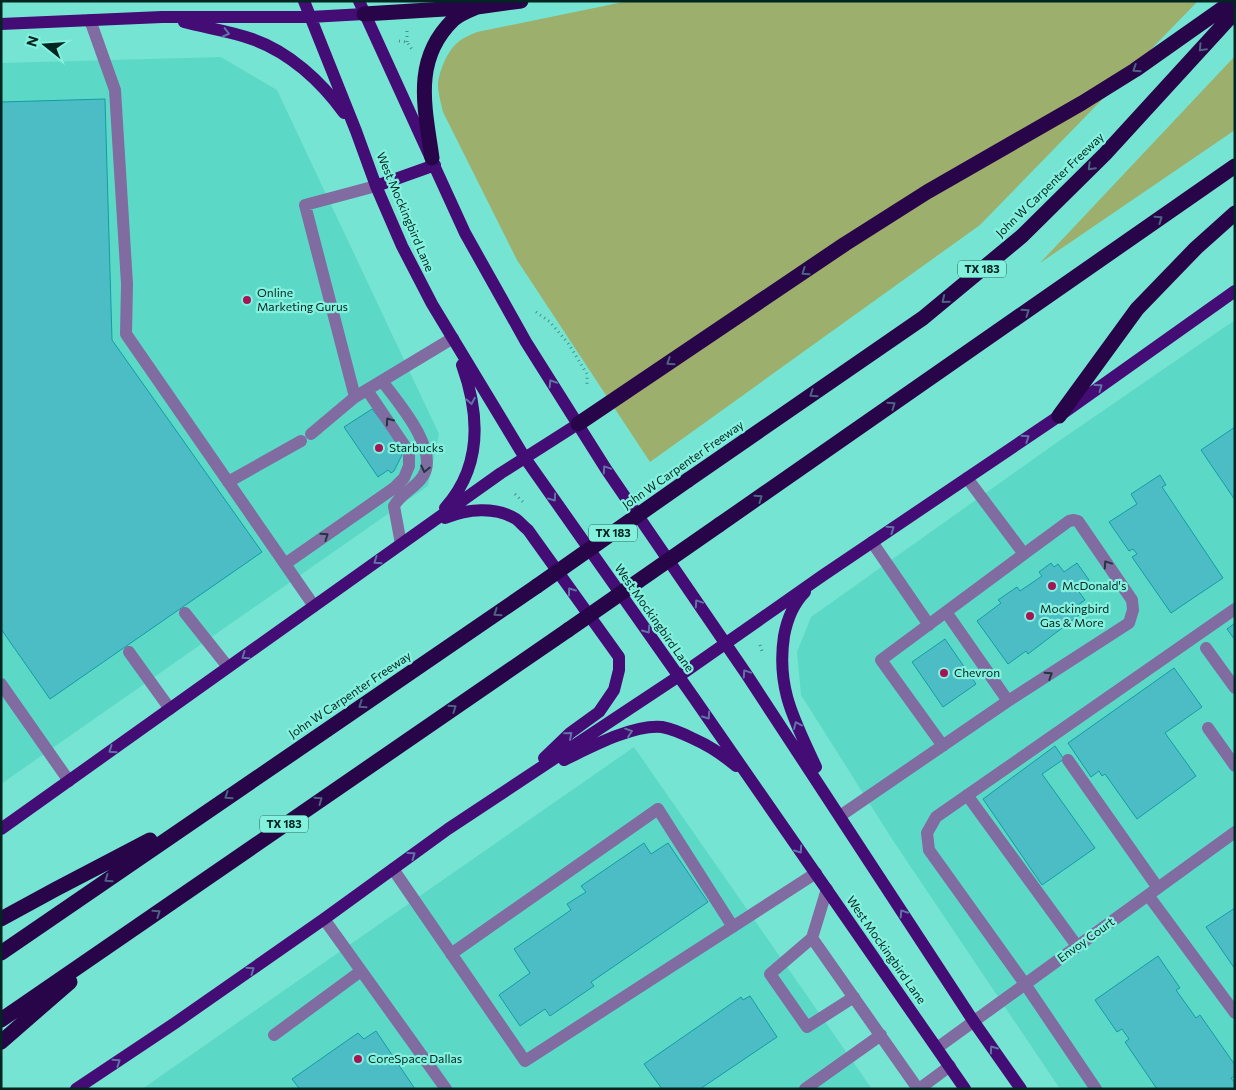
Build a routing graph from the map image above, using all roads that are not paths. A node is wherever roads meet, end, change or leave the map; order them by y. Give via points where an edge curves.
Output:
1 (304, 1) edge
2 (521, 1) edge
3 (1233, 1) edge
4 (477, 7) junction
5 (361, 8) edge
6 (1235, 12) edge
7 (162, 17) junction
8 (310, 17) junction
9 (90, 20) junction
10 (1, 24) edge
11 (356, 131) junction
12 (433, 162) junction
13 (1235, 166) edge
14 (376, 186) junction
15 (1235, 213) edge
16 (1235, 291) edge
17 (453, 338) junction
18 (382, 381) junction
19 (367, 390) junction
20 (355, 397) junction
21 (1059, 416) junction
22 (578, 424) junction
23 (525, 458) junction
24 (968, 478) junction
25 (228, 482) junction
26 (431, 523) junction
27 (872, 542) junction
28 (401, 544) junction
29 (1024, 554) junction
30 (285, 564) junction
31 (822, 576) junction
32 (314, 606) junction
33 (1235, 609) edge
34 (946, 612) junction
35 (185, 614) dead end
36 (929, 625) junction
37 (726, 643) junction
38 (1206, 648) dead end
39 (129, 652) dead end
40 (228, 667) junction
41 (679, 676) junction
42 (1, 684) edge
43 (1235, 688) edge
44 (1008, 701) junction
45 (170, 709) junction
46 (1208, 728) dead end
47 (944, 746) junction
48 (1068, 760) dead end
49 (1235, 766) edge
50 (69, 781) junction
51 (521, 781) junction
52 (752, 781) junction
53 (967, 795) junction
54 (831, 802) junction
55 (206, 811) junction
56 (840, 816) junction
57 (1, 829) edge
58 (1235, 832) edge
59 (393, 869) junction
60 (816, 874) junction
61 (827, 890) junction
62 (1153, 892) junction
63 (1, 919) edge
64 (324, 919) junction
65 (733, 927) junction
66 (129, 932) junction
67 (812, 938) junction
68 (1077, 946) junction
69 (1, 953) edge
70 (451, 954) junction
71 (361, 971) junction
72 (1025, 984) junction
73 (854, 997) junction
74 (1235, 1013) edge
75 (1, 1020) edge
76 (974, 1022) junction
77 (274, 1035) dead end
78 (881, 1035) junction
79 (1, 1042) edge
80 (937, 1048) junction
81 (950, 1066) junction
82 (76, 1089) edge
83 (446, 1089) edge
84 (805, 1089) edge
85 (918, 1089) edge
86 (965, 1089) edge
87 (1021, 1089) edge
88 (1096, 1089) edge

1 - 8 main road, West Mockingbird Lane
2 - 4 highway
3 -> 22 highway via 1082,104 927,192
4 - 5 highway
4 - 12 highway via 454,18 437,41 426,67 423,92
5 - 8 main road
5 - 12 main road
6 -> 55 highway, John W Carpenter Freeway / TX 183, bridge via 1105,154 1022,236 923,318
7 - 8 main road
7 - 9 main road
7 -> 11 main road via 252,39 291,59 317,81
8 - 11 main road, West Mockingbird Lane
9 - 10 main road
9 - 25 street via 115,90 127,284 126,334
11 - 14 main road, West Mockingbird Lane
12 - 14 main road
22 -> 12 main road via 480,262
66 -> 13 highway, TX 183, bridge
14 - 17 main road, West Mockingbird Lane via 417,277
14 - 20 street via 305,205
15 - 21 highway via 1196,248 1138,309
21 -> 16 main road
17 - 18 street
17 - 23 main road, West Mockingbird Lane
17 -> 26 main road via 467,379 474,420 474,451 467,475 451,501
18 - 19 street
18 -> 28 street via 422,438 426,452 424,476 394,506
19 - 20 street
30 -> 19 street via 404,478 409,466 409,452
20 - 25 street via 306,437
24 -> 21 main road
22 - 23 main road
37 -> 22 main road
23 - 26 main road
23 -> 41 main road, West Mockingbird Lane
27 -> 24 main road
24 - 29 street
25 - 30 street
26 - 28 main road
51 -> 26 main road via 570,733 599,712 614,690 619,657 528,530 516,519 484,510 468,511
27 - 31 main road
27 - 36 street
28 -> 32 main road
29 - 34 street
44 -> 29 street via 1129,623 1134,610 1132,600 1078,521 1069,521
30 - 32 street
31 - 37 main road
54 -> 31 main road via 783,684 786,623 798,598
32 -> 40 main road
33 - 53 street
34 - 36 street
34 - 44 street
35 - 40 street
36 - 47 street via 882,660
37 - 41 main road
54 -> 37 main road
38 - 43 street
39 - 45 street
40 - 45 main road
41 - 51 main road
41 -> 52 main road, West Mockingbird Lane
42 - 50 street
44 - 47 street
45 -> 50 main road
46 - 49 street
47 - 56 street
48 - 62 street
50 - 57 main road
51 -> 52 main road via 604,741 640,728 660,727 678,731 708,746 726,757
59 -> 51 main road
52 -> 60 main road, West Mockingbird Lane
53 - 68 street
53 - 72 street via 936,817 927,834 929,850
54 - 56 main road
55 - 63 highway
55 -> 69 highway, John W Carpenter Freeway / TX 183
76 -> 56 main road
58 - 62 street, Envoy Court
59 - 64 main road
59 - 70 street
60 - 61 main road, West Mockingbird Lane
60 - 65 street
61 - 67 street
61 - 80 main road, West Mockingbird Lane
62 - 68 street, Envoy Court
62 - 74 street
64 - 71 street
82 -> 64 main road
65 - 70 street via 525,1061
65 - 70 street via 658,809
66 - 75 highway, TX 183
66 - 79 highway
67 - 73 street
67 - 73 street via 770,974 807,1027
68 - 72 street, Envoy Court
71 - 77 street
71 - 83 street
72 - 76 street, Envoy Court
72 - 88 street
73 - 78 street
76 - 80 street, Envoy Court
87 -> 76 main road
78 - 84 street
78 - 85 street
80 - 81 main road, West Mockingbird Lane
81 - 85 street
81 - 86 main road, West Mockingbird Lane

